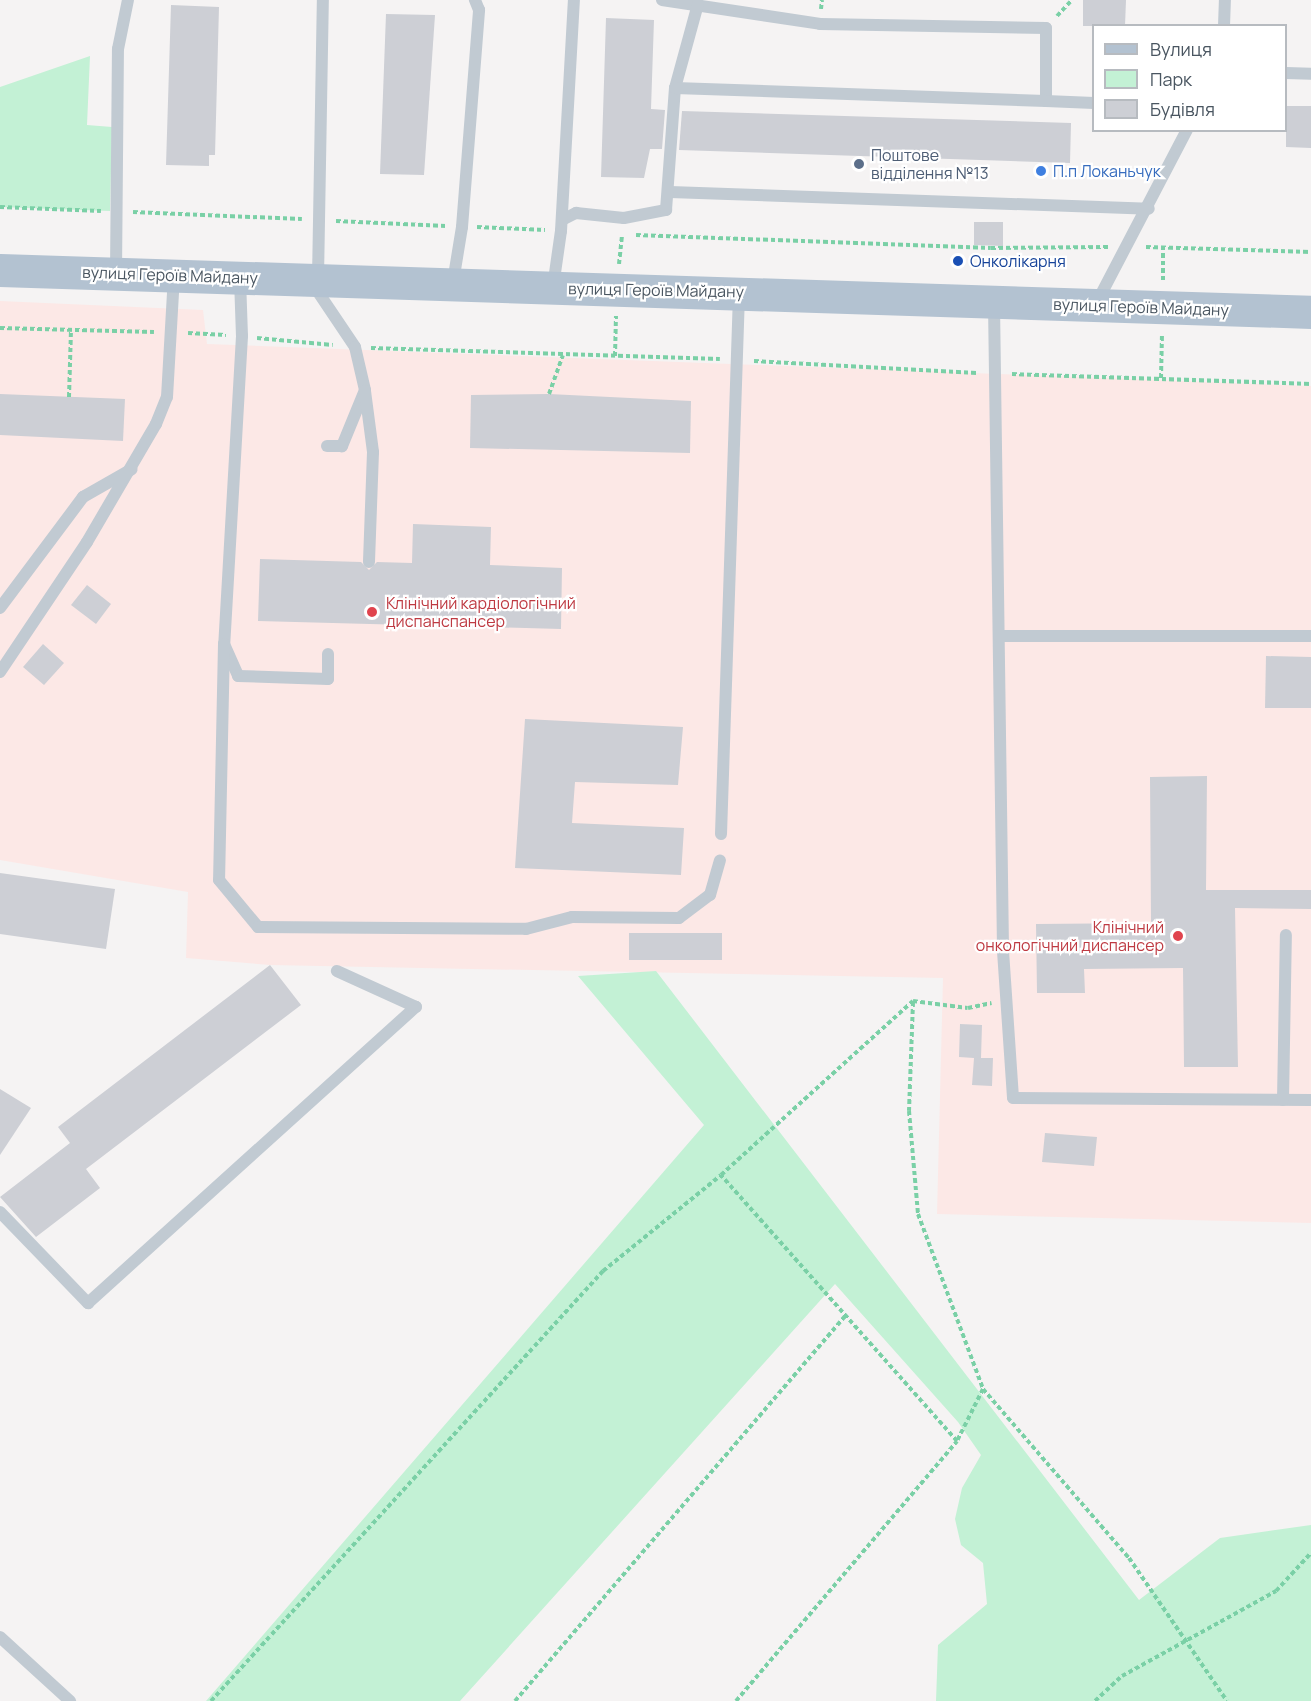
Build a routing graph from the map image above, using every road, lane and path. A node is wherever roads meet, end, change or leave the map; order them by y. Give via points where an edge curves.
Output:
1 (128, 0) edge
2 (323, 0) edge
3 (475, 0) edge
4 (574, 0) edge
5 (662, 0) edge
6 (1225, 0) edge
7 (698, 4) junction
8 (1224, 24) edge
9 (1287, 73) edge
10 (1311, 74) edge
11 (675, 88) junction
12 (1046, 101) junction
13 (1092, 103) edge
14 (1186, 132) edge
15 (670, 192) junction
16 (0, 207) edge
17 (1149, 209) junction
18 (117, 211) junction
19 (319, 220) junction
20 (562, 225) junction
21 (462, 227) junction
22 (612, 234) dead end
23 (1128, 246) junction
24 (1311, 252) edge
25 (0, 270) edge
26 (116, 273) junction
27 (174, 276) junction
28 (240, 278) junction
29 (314, 279) junction
30 (453, 284) junction
31 (553, 288) junction
32 (739, 292) junction
33 (994, 303) junction
34 (1095, 305) junction
35 (1311, 312) edge
36 (0, 328) edge
37 (71, 331) junction
38 (171, 332) junction
39 (242, 336) junction
40 (355, 347) junction
41 (563, 355) junction
42 (740, 360) junction
43 (994, 374) junction
44 (1311, 384) edge
45 (365, 390) junction
46 (549, 394) dead end
47 (69, 397) dead end
48 (327, 446) dead end
49 (132, 469) junction
50 (369, 562) dead end
51 (0, 608) edge
52 (999, 636) junction
53 (1311, 636) edge
54 (224, 644) junction
55 (328, 654) dead end
56 (0, 672) edge
57 (722, 834) dead end
58 (720, 860) dead end
59 (1286, 935) dead end
60 (337, 971) dead end
61 (1006, 1000) junction
62 (913, 1001) junction
63 (1283, 1100) junction
64 (1311, 1100) edge
65 (721, 1175) junction
66 (0, 1212) edge
67 (846, 1315) junction
68 (983, 1389) junction
69 (957, 1441) junction
70 (1311, 1553) edge
71 (0, 1637) edge
72 (1184, 1642) junction
73 (70, 1701) edge
74 (211, 1701) edge
75 (515, 1701) edge
76 (736, 1701) edge
77 (1095, 1701) edge
78 (1227, 1701) edge

1 - 18 lane via 118,49
2 - 19 lane
3 - 21 lane via 479,10
4 - 20 lane
5 - 7 lane
6 - 8 lane
7 - 11 lane
7 - 12 lane via 820,24 1046,28
9 - 10 lane
11 - 12 lane
11 - 15 lane
12 - 13 lane
14 - 17 lane
15 - 17 lane
15 - 20 lane via 666,210 624,218 576,213
16 - 18 path
17 - 23 lane
18 - 19 path
18 - 26 lane
19 - 21 path
19 - 29 lane
20 - 21 path
20 - 31 lane
21 - 30 lane
22 - 23 path via 991,248
23 - 24 path
23 - 34 lane
25 - 26 main road, вулиця Героїв Майдану
26 - 27 main road, вулиця Героїв Майдану
27 - 28 main road, вулиця Героїв Майдану
27 - 38 lane
28 - 29 main road, вулиця Героїв Майдану
28 - 39 lane
29 - 30 main road, вулиця Героїв Майдану
29 - 40 lane
30 - 31 main road, вулиця Героїв Майдану
31 - 32 main road, вулиця Героїв Майдану
32 - 33 main road, вулиця Героїв Майдану
32 - 42 lane
33 - 34 main road, вулиця Героїв Майдану
33 - 43 lane
34 - 35 main road, вулиця Героїв Майдану
36 - 37 path
37 - 38 path
37 - 47 path
38 - 39 path
38 - 49 lane via 167,397
39 - 40 path
39 - 54 lane
40 - 41 path
40 - 45 lane
41 - 42 path
41 - 46 path
42 - 43 path
42 - 57 lane
43 - 44 path
43 - 52 lane
45 - 48 lane via 342,446
45 - 50 lane via 373,452
49 - 51 lane via 83,496
49 - 56 lane
52 - 53 lane
52 - 61 lane
54 - 55 lane via 238,676 328,679
54 - 58 lane via 219,880 258,927 526,929 572,917 679,918 710,895
59 - 63 lane
60 - 66 lane via 416,1007 87,1303
61 - 62 path via 968,1008
61 - 63 lane via 1012,1098
62 - 65 path
62 - 68 path via 909,1111 918,1214
63 - 64 lane
65 - 67 path
65 - 74 path via 603,1271
67 - 69 path
67 - 75 path
68 - 69 path
68 - 72 path via 1130,1558
69 - 76 path
70 - 72 path via 1276,1591
71 - 73 lane
72 - 77 path via 1122,1676
72 - 78 path

